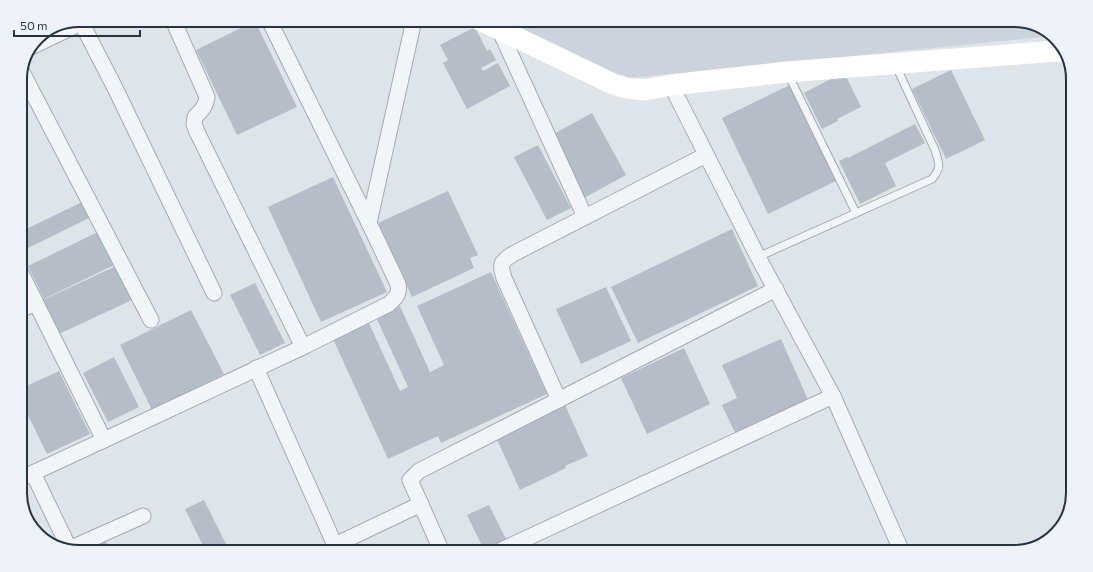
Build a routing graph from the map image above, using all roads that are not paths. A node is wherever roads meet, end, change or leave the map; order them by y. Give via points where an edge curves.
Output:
1 (83, 27) edge
2 (176, 27) edge
3 (272, 27) edge
4 (412, 27) edge
5 (495, 27) edge
6 (64, 29) edge
7 (499, 29) junction
8 (47, 39) edge
9 (1058, 51) edge
10 (895, 64) junction
11 (787, 72) junction
12 (671, 85) junction
13 (27, 96) edge
14 (706, 155) junction
15 (856, 214) junction
16 (585, 217) junction
17 (369, 223) junction
18 (758, 257) junction
19 (27, 285) edge
20 (776, 289) junction
21 (214, 293) dead end
22 (36, 303) junction
23 (27, 307) edge
24 (151, 320) dead end
25 (303, 347) junction
26 (256, 368) junction
27 (833, 396) junction
28 (559, 400) junction
29 (104, 440) junction
30 (27, 476) edge
31 (27, 478) edge
32 (421, 504) junction
33 (143, 516) dead end
34 (65, 543) edge
35 (78, 545) edge
36 (336, 545) edge
37 (343, 545) edge
38 (439, 545) edge
39 (512, 545) edge
40 (899, 545) edge

1 - 21 street
2 - 25 street via 207,97 206,104 195,117 197,132
3 - 17 street
4 - 17 street
5 - 7 street
6 - 8 street
7 - 12 street via 626,88 645,90
7 - 16 street
9 - 10 street
10 - 11 street
10 - 15 lane via 935,150 939,172 932,179
11 - 12 street
11 - 15 lane
12 - 14 street
13 - 24 street
14 - 16 street
14 - 18 street
15 - 18 lane
16 - 28 street via 513,254 504,260 501,269
17 - 25 street via 398,284 396,298 389,304
18 - 20 street
19 - 22 street
20 - 27 street
20 - 28 street
22 - 23 street
22 - 29 street
25 - 26 street
26 - 29 street
26 - 36 street
27 - 39 street
27 - 40 street
28 - 32 street via 418,471 410,480
29 - 30 street
31 - 34 street
32 - 37 street
32 - 38 street
33 - 35 street

